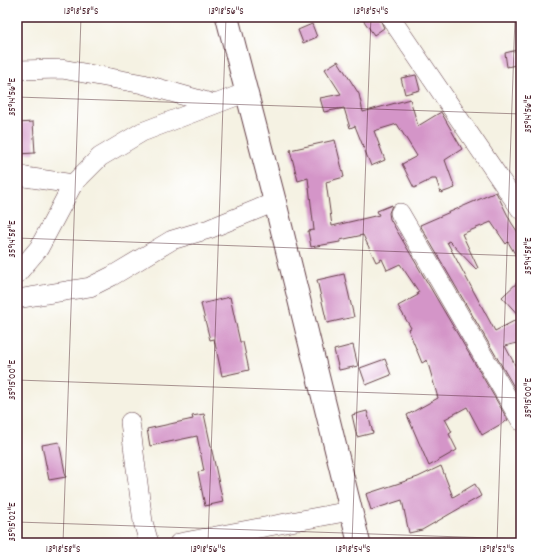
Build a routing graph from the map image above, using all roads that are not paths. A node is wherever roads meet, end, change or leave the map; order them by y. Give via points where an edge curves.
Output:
1 (228, 17) edge
2 (390, 17) edge
3 (17, 70) edge
4 (247, 92) junction
5 (214, 104) junction
6 (17, 174) edge
7 (73, 184) junction
8 (275, 202) junction
9 (521, 210) edge
10 (400, 213) dead end
11 (17, 274) edge
12 (17, 299) edge
13 (521, 421) edge
14 (130, 422) dead end
15 (350, 511) junction
16 (149, 543) edge
17 (179, 543) edge
18 (358, 543) edge

1 - 4 street
2 - 9 street
3 - 5 street via 62,69 143,84
4 - 5 street
4 - 8 street
5 - 7 street via 142,132 100,157
6 - 7 street
7 - 11 street via 39,248
8 - 12 street via 209,229 172,240 112,276 90,286
8 - 15 street
10 - 13 street
14 - 16 street via 143,522
15 - 17 street
15 - 18 street

